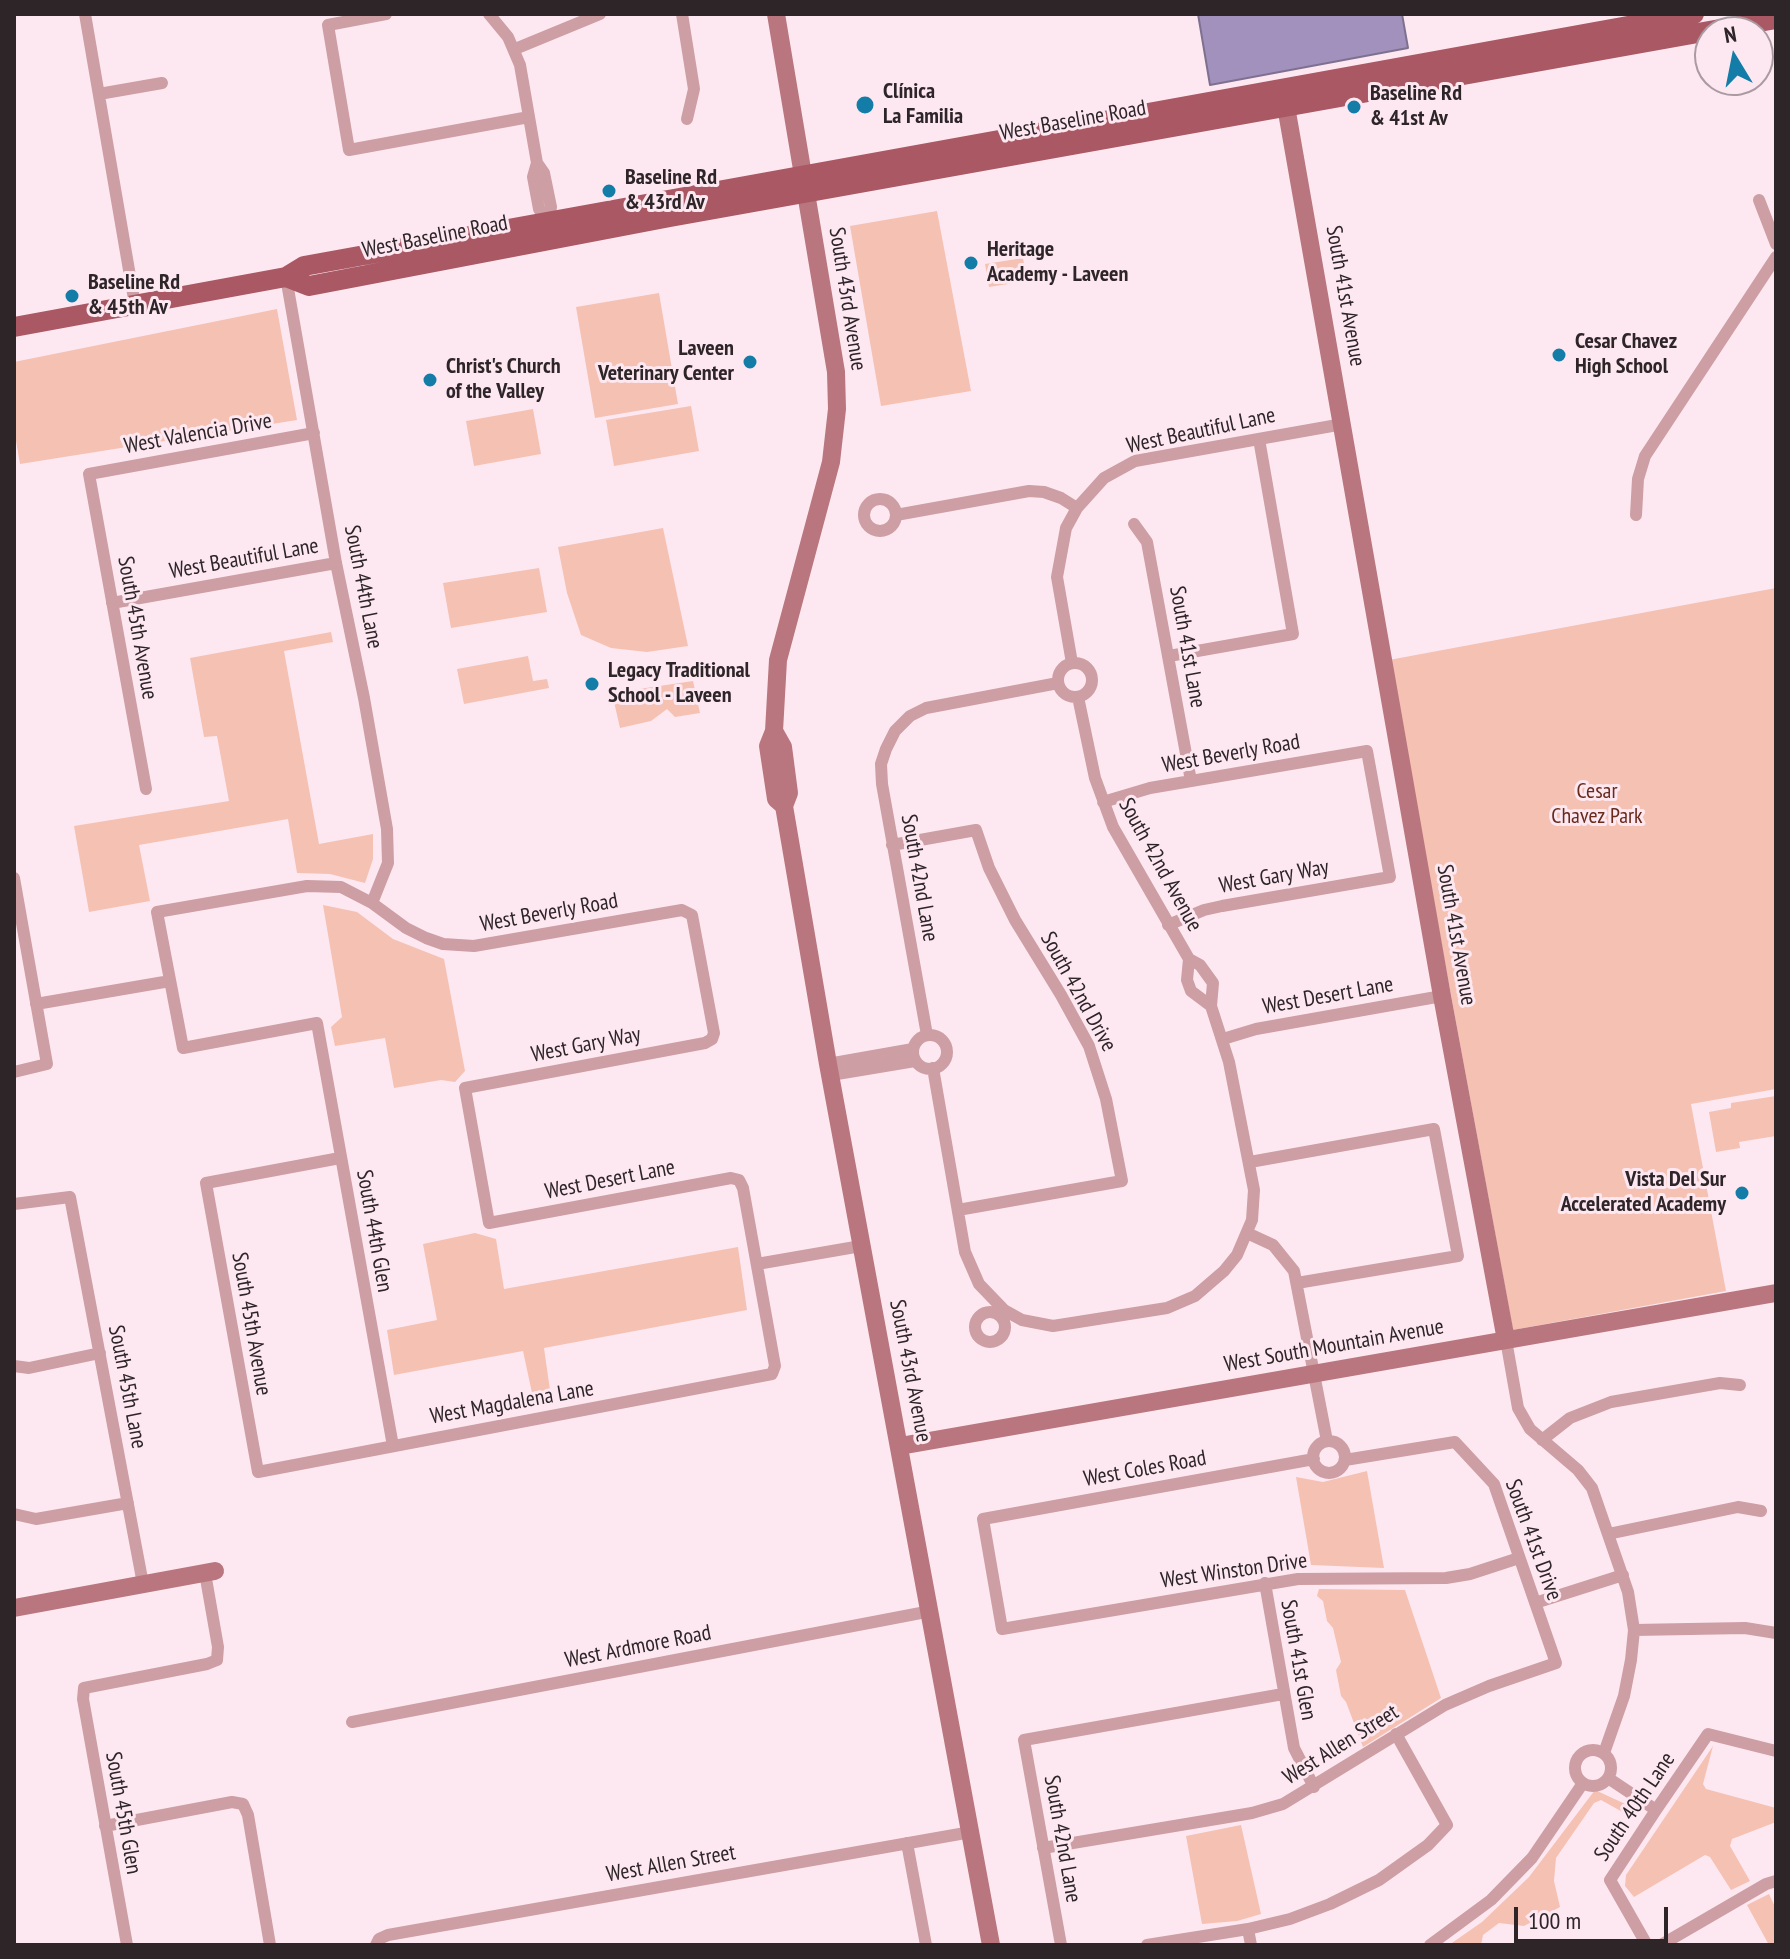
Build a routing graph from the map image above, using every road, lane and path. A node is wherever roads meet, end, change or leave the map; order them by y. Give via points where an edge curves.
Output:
1 (85, 14) edge
2 (386, 14) edge
3 (489, 14) edge
4 (600, 14) edge
5 (682, 14) edge
6 (776, 14) edge
7 (1694, 14) edge
8 (1776, 19) edge
9 (515, 49) junction
10 (162, 83) dead end
11 (99, 94) junction
12 (1285, 98) junction
13 (529, 117) junction
14 (687, 119) dead end
15 (804, 183) junction
16 (1759, 200) dead end
17 (548, 222) junction
18 (1776, 244) edge
19 (1776, 257) edge
20 (286, 277) junction
21 (135, 305) junction
22 (14, 327) edge
23 (1343, 424) junction
24 (314, 433) junction
25 (1259, 439) junction
26 (89, 474) joint
27 (1077, 508) junction
28 (896, 515) dead end
29 (1636, 515) dead end
30 (1134, 524) dead end
31 (336, 563) junction
32 (112, 603) junction
33 (1169, 656) junction
34 (1072, 663) junction
35 (1058, 683) junction
36 (1078, 697) junction
37 (1191, 781) junction
38 (146, 789) dead end
39 (1103, 802) junction
40 (892, 845) junction
41 (1390, 877) joint
42 (14, 878) edge
43 (372, 903) junction
44 (1168, 925) junction
45 (20, 945) edge
46 (1189, 959) junction
47 (170, 981) junction
48 (1442, 996) junction
49 (36, 1004) junction
50 (1211, 1006) junction
51 (927, 1035) junction
52 (712, 1039) joint
53 (1223, 1039) junction
54 (914, 1055) junction
55 (933, 1068) junction
56 (830, 1070) junction
57 (14, 1072) edge
58 (340, 1158) junction
59 (1250, 1162) junction
60 (14, 1204) edge
61 (958, 1210) junction
62 (489, 1223) joint
63 (1247, 1233) junction
64 (861, 1246) junction
65 (757, 1264) junction
66 (1297, 1283) junction
67 (1776, 1293) edge
68 (1506, 1340) junction
69 (100, 1353) junction
70 (14, 1366) edge
71 (1315, 1374) junction
72 (1740, 1385) dead end
73 (1542, 1440) junction
74 (1327, 1441) junction
75 (1455, 1442) joint
76 (393, 1446) junction
77 (900, 1446) junction
78 (1314, 1459) junction
79 (1345, 1460) junction
80 (258, 1472) joint
81 (128, 1503) junction
82 (1761, 1511) dead end
83 (14, 1514) edge
84 (1608, 1534) junction
85 (1519, 1558) junction
86 (210, 1572) joint
87 (1623, 1575) junction
88 (1265, 1583) junction
89 (143, 1584) junction
90 (1535, 1603) junction
91 (14, 1608) edge
92 (931, 1611) junction
93 (1002, 1629) joint
94 (1634, 1630) junction
95 (1776, 1633) edge
96 (1556, 1663) joint
97 (1283, 1694) junction
98 (352, 1722) dead end
99 (1396, 1734) junction
100 (1776, 1751) edge
101 (1604, 1753) junction
102 (1608, 1778) junction
103 (1583, 1783) junction
104 (1314, 1787) junction
105 (1656, 1810) junction
106 (105, 1826) junction
107 (971, 1832) junction
108 (907, 1843) junction
109 (1043, 1848) junction
110 (1776, 1881) edge
111 (1248, 1929) junction
112 (378, 1942) edge
113 (127, 1945) edge
114 (270, 1945) edge
115 (926, 1945) edge
116 (991, 1945) edge
117 (1061, 1945) edge
118 (1147, 1945) edge
119 (1251, 1945) edge
120 (1430, 1945) edge
121 (1647, 1945) edge
122 (1661, 1945) edge

1 - 11 street
2 - 13 street via 328,25 349,150
3 - 9 street
4 - 9 street
5 - 14 street via 694,89
6 - 15 street, South 43rd Avenue
7 - 12 main road, West Baseline Road
8 - 12 main road, West Baseline Road
9 - 13 street
10 - 11 street
11 - 21 street
12 - 15 main road, West Baseline Road
12 - 23 street, South 41st Avenue
13 - 17 street via 537,163 533,177 539,209
15 - 17 main road, West Baseline Road
15 - 20 main road, West Baseline Road via 309,286
15 - 56 street, South 43rd Avenue via 833,344 837,409 831,462 778,660 774,731 768,746 776,799 784,806
16 - 18 street
17 - 20 main road, West Baseline Road via 304,266
19 - 29 street via 1645,456
20 - 21 main road, West Baseline Road
20 - 24 street, South 44th Lane
21 - 22 main road, West Baseline Road
23 - 25 street, West Beautiful Lane
23 - 48 street, South 41st Avenue
24 - 26 street, West Valencia Drive
24 - 31 street, South 44th Lane
25 - 27 street, West Beautiful Lane via 1135,461 1104,478
25 - 33 street via 1293,634
26 - 32 street, South 45th Avenue
27 - 28 street via 1061,498 1029,491
27 - 34 street via 1061,543 1057,577
30 - 33 street, South 41st Lane via 1147,542
31 - 32 street, West Beautiful Lane
31 - 43 street, South 44th Lane via 389,845 388,863
32 - 38 street, South 45th Avenue
33 - 37 street, South 41st Lane
34 - 35 street via 1060,672
34 - 36 street via 1084,665 1092,680
35 - 36 street via 1067,695
35 - 40 street, South 42nd Lane via 926,708 910,716 895,731 881,764
36 - 39 street, South 42nd Avenue
37 - 39 street, West Beverly Road
37 - 41 street, West Beverly Road via 1367,751
39 - 44 street, South 42nd Avenue
40 - 51 street, South 42nd Lane
40 - 61 street, South 42nd Drive via 976,830 1015,920 1089,1046 1122,1181
41 - 44 street, West Gary Way via 1222,906
42 - 45 street
43 - 47 street, West Beverly Road via 341,887 323,885 157,912
43 - 52 street, West Beverly Road via 426,938 464,946 689,911
44 - 46 street, South 42nd Avenue
45 - 49 street
46 - 50 street, South 42nd Avenue via 1191,991
46 - 50 street, South 42nd Avenue via 1213,983
47 - 49 street
47 - 58 street, South 44th Glen via 183,1048 317,1023
48 - 53 street, West Desert Lane
48 - 68 street, South 41st Avenue
49 - 57 street via 47,1064
50 - 53 street, South 42nd Avenue
51 - 54 street via 918,1039
51 - 55 street, South 42nd Lane via 941,1038 947,1051
52 - 62 street, West Gary Way via 465,1088
53 - 59 street, South 42nd Avenue
54 - 55 street via 923,1067
54 - 56 street
55 - 61 street, South 42nd Lane
56 - 64 street, South 43rd Avenue
58 - 76 street, South 44th Glen
58 - 80 street, South 45th Avenue via 206,1183
59 - 63 street, South 42nd Avenue via 1254,1190
59 - 66 street via 1434,1129 1458,1256
60 - 69 street, South 45th Lane via 70,1197
61 - 63 street, South 42nd Lane via 979,1284 1002,1312 1053,1326 1167,1308 1195,1296 1237,1255
62 - 65 street, West Desert Lane via 731,1178 743,1188
63 - 66 street via 1279,1251
64 - 65 street
64 - 77 street, South 43rd Avenue
65 - 76 street, West Magdalena Lane via 775,1366 772,1374
66 - 71 street
67 - 68 street, West South Mountain Avenue
68 - 71 street, West South Mountain Avenue
68 - 73 street, South 41st Avenue via 1518,1408
69 - 70 street via 29,1368
69 - 81 street, South 45th Lane
71 - 74 street
71 - 77 street, West South Mountain Avenue
72 - 73 street via 1720,1383 1611,1402 1570,1418
73 - 84 street, South 41st Avenue via 1592,1488
74 - 78 street via 1315,1450
74 - 79 street via 1341,1446
75 - 79 street, West Coles Road
75 - 85 street, South 41st Drive via 1494,1484
76 - 80 street, West Magdalena Lane
77 - 92 street, South 43rd Avenue
78 - 79 street, West Coles Road via 1327,1473
78 - 93 street, West Coles Road via 983,1519
81 - 83 street via 36,1519
81 - 89 street, South 45th Lane
82 - 84 street via 1738,1507
84 - 87 street, South 41st Avenue
85 - 88 street, West Winston Drive via 1446,1578
85 - 90 street, South 41st Drive
86 - 89 street
86 - 106 street, South 45th Glen via 217,1660 84,1688
87 - 90 street
87 - 94 street, South 41st Avenue
88 - 93 street, West Winston Drive
88 - 97 street, South 41st Glen
89 - 91 street
90 - 96 street, South 41st Drive
92 - 98 street, West Ardmore Road
92 - 107 street, South 43rd Avenue
94 - 95 street via 1745,1628
94 - 101 street, South 41st Avenue via 1624,1696
96 - 99 street, West Allen Street via 1445,1705
97 - 104 street, South 41st Glen via 1294,1748
97 - 109 street, South 42nd Lane via 1024,1740
99 - 104 street, West Allen Street
99 - 111 street via 1447,1825 1379,1880 1317,1909
100 - 105 street, South 40th Lane via 1708,1734
101 - 102 street via 1611,1767
101 - 103 street via 1588,1751 1579,1758 1575,1768
102 - 103 street via 1594,1786
102 - 105 street
103 - 120 street via 1523,1868 1491,1900
104 - 109 street, West Allen Street via 1252,1813
105 - 121 street, South 40th Lane via 1610,1880
106 - 113 street, South 45th Glen
106 - 114 street via 243,1804
107 - 108 street, West Allen Street
107 - 116 street, South 43rd Avenue
108 - 112 street, West Allen Street via 388,1935
108 - 115 street
109 - 117 street, South 42nd Lane
110 - 122 street
111 - 118 street
111 - 119 street

